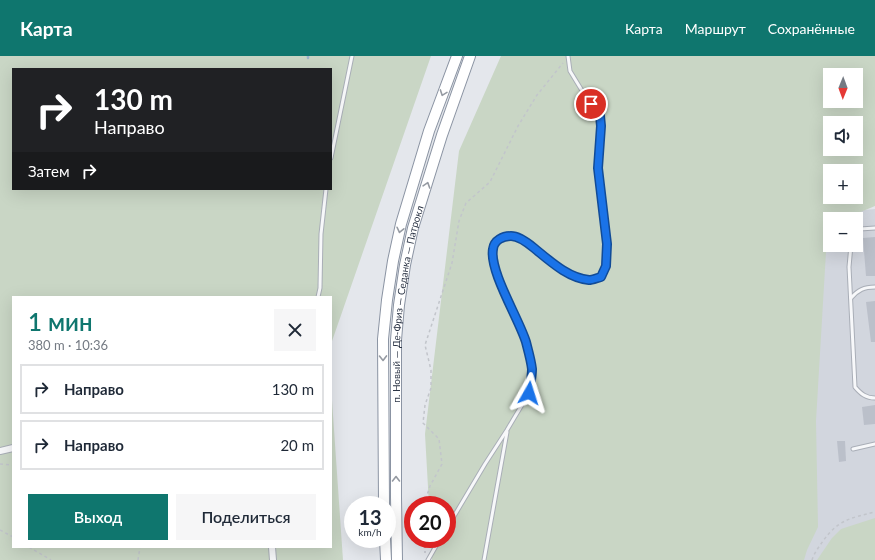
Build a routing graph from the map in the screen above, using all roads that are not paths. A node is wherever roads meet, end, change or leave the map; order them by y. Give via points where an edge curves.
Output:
1 (352, 56) edge
2 (456, 56) edge
3 (470, 56) edge
4 (568, 56) edge
5 (332, 153) edge
6 (326, 190) edge
7 (875, 228) edge
8 (863, 229) edge
9 (850, 252) edge
10 (875, 287) edge
11 (318, 296) edge
12 (851, 299) junction
13 (875, 398) edge
14 (507, 430) junction
15 (875, 444) edge
16 (12, 448) edge
17 (853, 449) dead end
18 (0, 451) edge
19 (384, 496) edge
20 (456, 513) edge
21 (272, 548) edge
22 (385, 548) edge
23 (435, 548) edge
24 (273, 560) edge
25 (386, 560) edge
26 (397, 560) edge
27 (428, 560) edge
28 (484, 560) edge

1 - 5 lane
2 -> 19 highway, п. Новый — Де-Фриз — Седанка — Патрокл via 430,131 392,261 383,339
26 -> 3 highway, п. Новый — Де-Фриз — Седанка — Патрокл via 396,340 401,291 413,228
4 - 14 lane via 570,71 600,116 598,168 607,244 606,266 601,277 590,280 569,274 526,241 513,236 498,239 494,245 492,250 497,273 526,341 532,370 529,393
6 - 11 lane
7 - 8 lane
9 - 12 lane
10 - 12 lane via 864,288
12 - 13 lane via 855,387 861,394
14 - 20 lane
14 - 28 lane
15 - 17 lane
16 - 18 street
21 - 24 street
22 - 25 highway
23 - 27 lane

